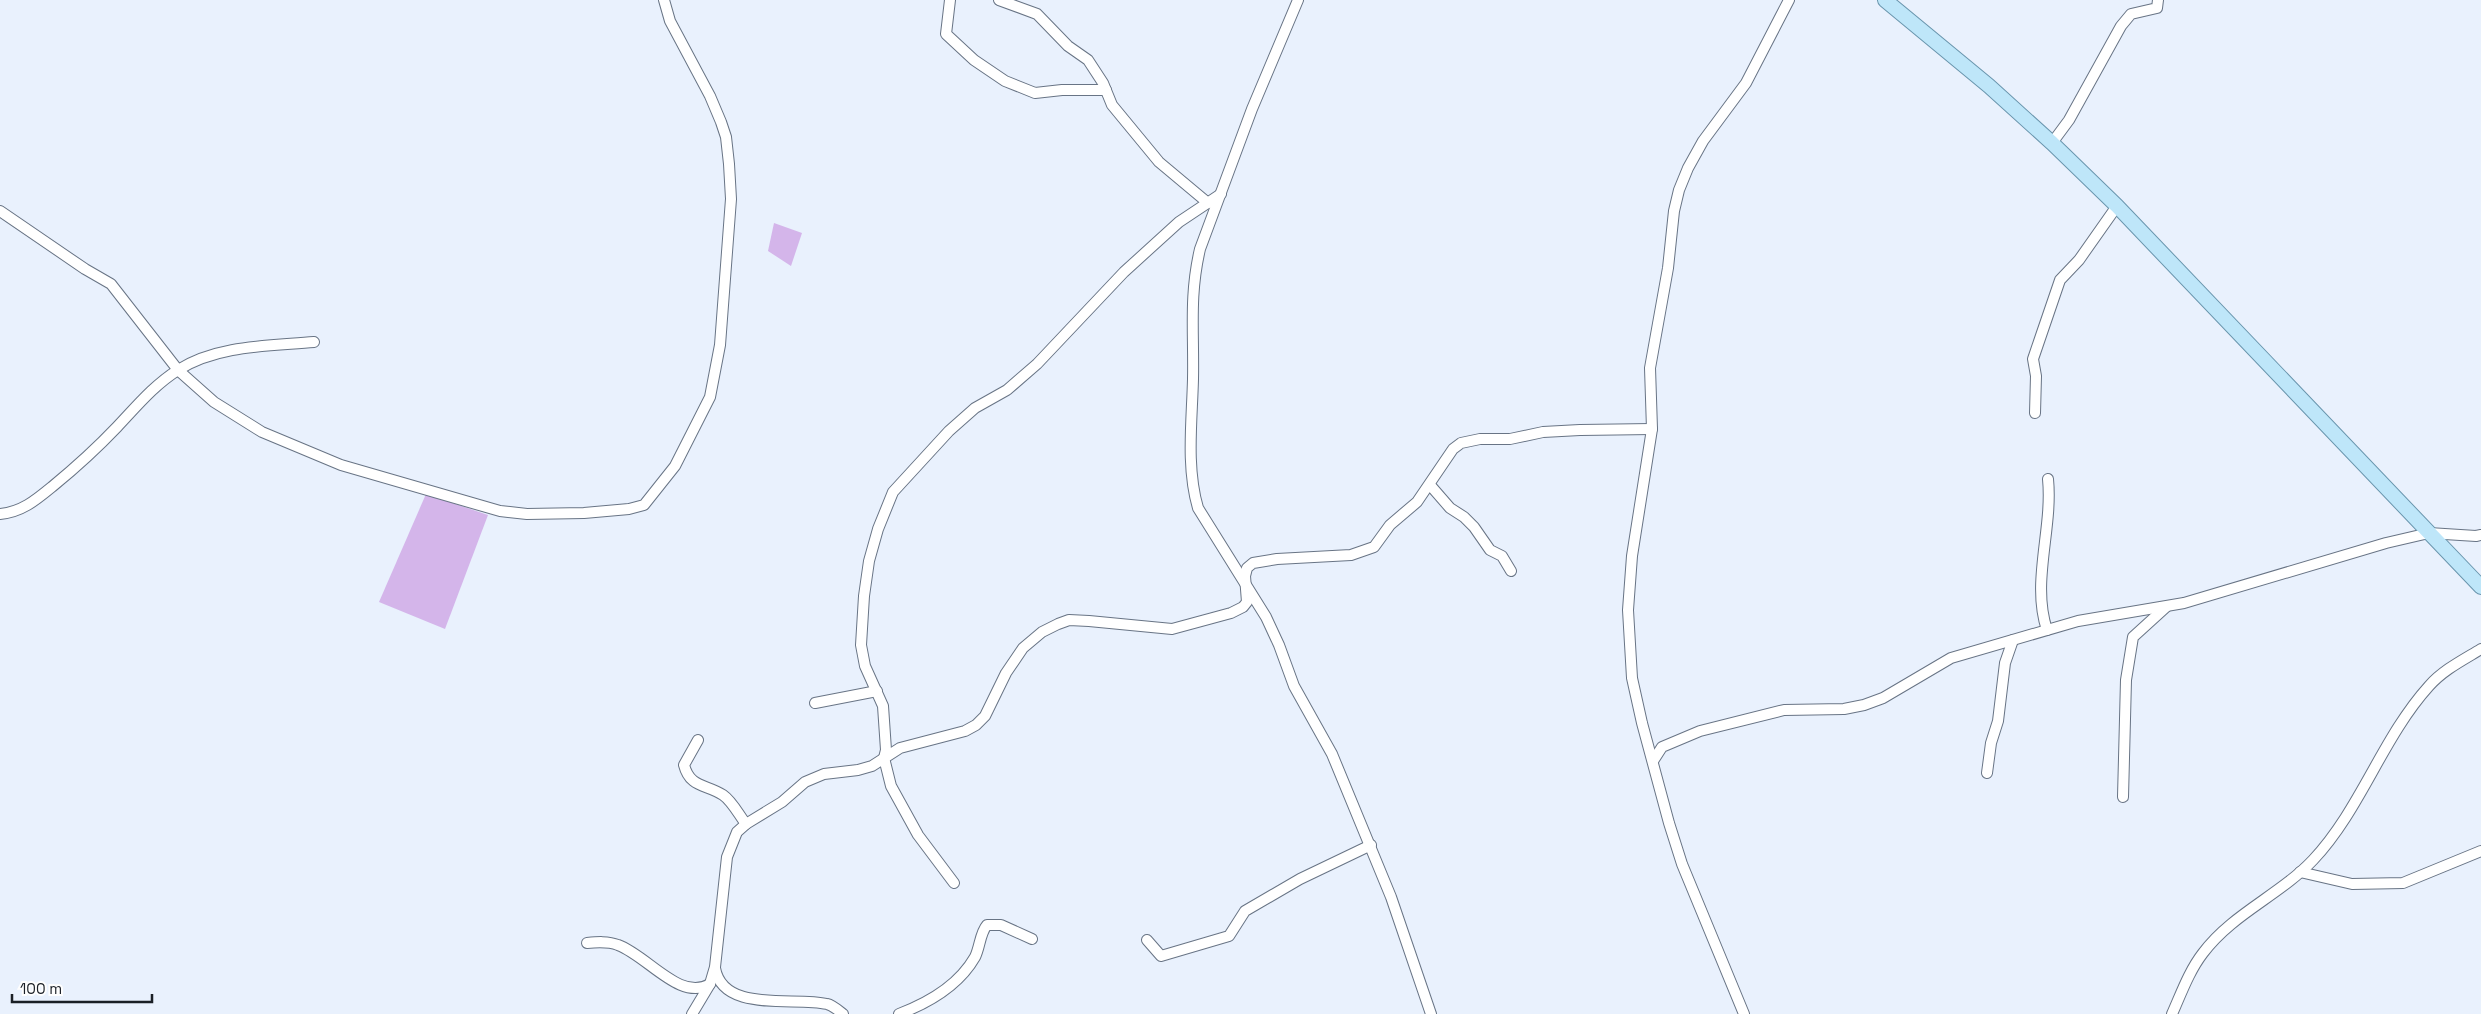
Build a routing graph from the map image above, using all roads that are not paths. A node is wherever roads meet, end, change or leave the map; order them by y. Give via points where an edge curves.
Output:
1 (664, 0) edge
2 (950, 0) edge
3 (999, 0) edge
4 (1298, 0) edge
5 (1789, 0) edge
6 (1885, 0) edge
7 (2158, 0) edge
8 (1106, 90) junction
9 (2052, 143) junction
10 (1222, 193) junction
11 (1208, 203) junction
12 (2117, 206) junction
13 (0, 211) edge
14 (314, 342) dead end
15 (178, 370) junction
16 (2034, 413) dead end
17 (1652, 429) junction
18 (2048, 479) dead end
19 (1430, 485) junction
20 (14, 512) junction
21 (0, 514) edge
22 (0, 522) edge
23 (2429, 533) junction
24 (2481, 535) edge
25 (1511, 572) dead end
26 (1244, 582) junction
27 (2481, 586) edge
28 (2167, 606) junction
29 (2046, 630) junction
30 (2013, 640) junction
31 (2481, 649) edge
32 (877, 692) junction
33 (815, 702) dead end
34 (698, 740) dead end
35 (884, 758) junction
36 (1653, 761) junction
37 (1987, 773) dead end
38 (2123, 797) dead end
39 (746, 824) junction
40 (1370, 844) junction
41 (2481, 851) edge
42 (2300, 872) junction
43 (954, 883) dead end
44 (1032, 939) dead end
45 (1147, 940) dead end
46 (587, 943) dead end
47 (715, 967) junction
48 (710, 984) junction
49 (692, 1014) edge
50 (843, 1014) edge
51 (899, 1014) edge
52 (1431, 1014) edge
53 (1744, 1014) edge
54 (2172, 1014) edge

1 - 15 street via 670,21 721,122 728,155 731,199 720,345 710,397 675,466 644,505 584,513 500,511 341,465 262,432 214,402
2 - 8 street via 946,34 974,60 1005,81 1035,93
3 - 8 street via 1037,14 1068,46 1088,60
4 - 10 street via 1252,109
5 - 17 street via 1746,83 1703,141 1679,190 1650,368
6 - 9 main road
7 - 9 street via 2157,8 2131,14 2121,26 2070,120
8 - 11 street via 1112,105 1159,162
9 - 12 main road
10 - 11 street
10 - 26 street via 1200,249 1195,272 1191,310 1191,467 1198,508
11 - 32 street via 1179,222 1124,272 1038,364 1007,390 975,408 949,431 893,492 869,561 864,596 861,644 865,666
12 - 16 street via 2079,260 2060,280 2034,359
12 - 23 main road
13 - 15 street via 111,284
14 - 15 street via 243,348 189,363
15 - 20 street via 160,382 72,471
17 - 19 street via 1543,432 1510,439 1469,440 1453,449
17 - 36 street via 1632,556 1628,610 1632,678
18 - 29 street via 2050,499 2040,585 2041,614
19 - 25 street via 1450,508 1474,527 1490,550 1502,556
19 - 26 street via 1417,502 1390,525 1379,542 1366,551 1252,563 1247,568
20 - 21 street
20 - 22 street
23 - 24 street
23 - 27 main road
23 - 28 street
26 - 35 street via 1248,597 1243,608 1172,629 1069,620 1042,632 1023,648 1006,673 985,716 976,725 965,731 900,748
26 - 40 street via 1279,644 1303,705 1332,754
28 - 29 street via 2078,621
28 - 38 street via 2134,637 2126,680
29 - 30 street
30 - 36 street via 1951,658 1883,698 1864,705 1844,709 1784,710 1754,716 1672,741 1662,747
30 - 37 street via 2005,663
31 - 42 street via 2443,673 2428,687 2388,744 2346,817
32 - 33 street
32 - 35 street via 883,706
34 - 39 street via 684,765 687,777 724,796
35 - 39 street via 858,770 814,777
35 - 43 street via 891,786 900,803 918,835
36 - 53 street via 1682,864
39 - 47 street via 737,832 727,857
40 - 45 street via 1245,911 1229,936 1161,956
40 - 52 street
41 - 42 street via 2403,883 2352,884
42 - 54 street via 2244,913 2203,953
44 - 51 street via 1001,925 987,925 975,957 959,978 929,999
46 - 48 street via 618,944 685,988 696,990
47 - 48 street
47 - 50 street via 716,978 729,991 780,1002 829,1004
48 - 49 street

